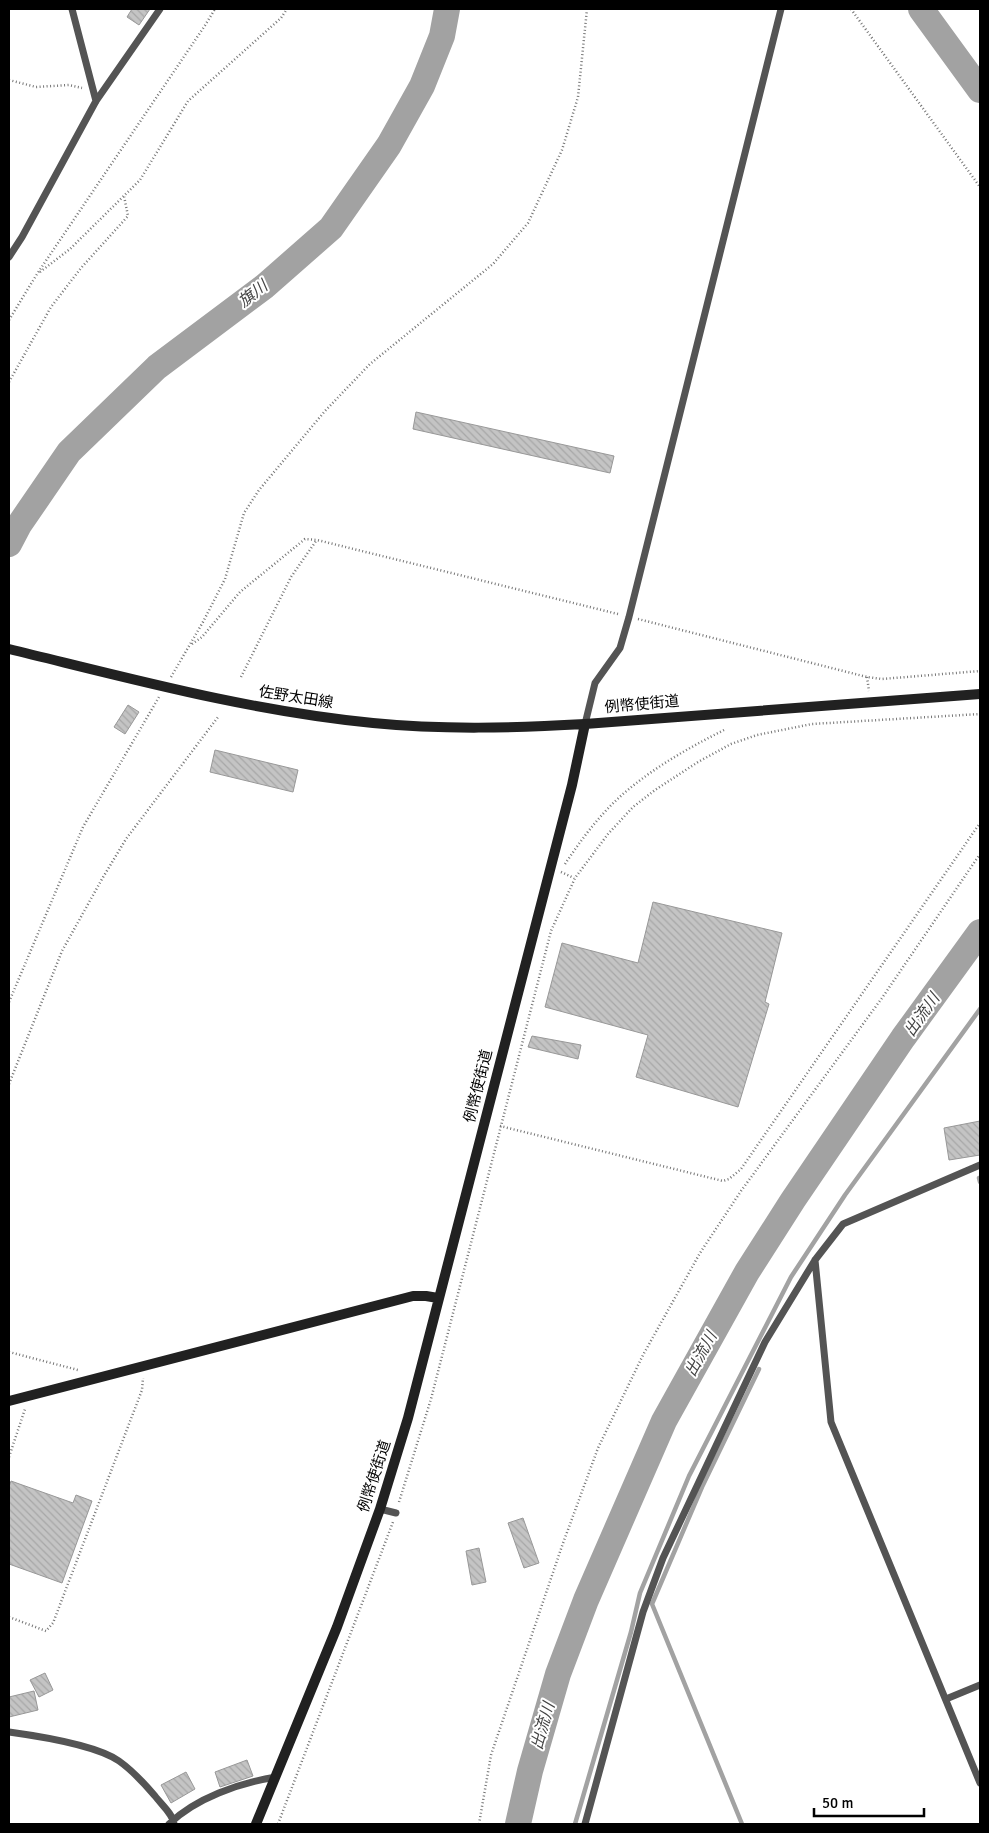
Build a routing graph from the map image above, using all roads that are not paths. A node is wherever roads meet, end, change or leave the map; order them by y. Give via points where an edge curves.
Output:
1 (72, 9) edge
2 (160, 9) edge
3 (781, 9) edge
4 (96, 101) junction
5 (9, 257) edge
6 (9, 649) edge
7 (980, 694) edge
8 (585, 724) junction
9 (980, 1165) edge
10 (815, 1260) junction
11 (438, 1298) junction
12 (9, 1401) edge
13 (380, 1509) junction
14 (396, 1513) dead end
15 (980, 1685) edge
16 (946, 1699) junction
17 (9, 1732) edge
18 (276, 1777) junction
19 (980, 1783) edge
20 (172, 1823) edge
21 (256, 1824) edge
22 (585, 1824) edge

1 - 4 lane
2 - 4 lane
3 - 8 lane via 629,617 620,648 595,683
4 - 5 lane
6 - 8 street, 佐野太田線 via 270,709 373,723 451,728
7 - 8 street, 例幣使街道
8 - 11 street, 例幣使街道 via 572,785
9 - 10 lane via 843,1224
10 - 16 lane via 831,1422
10 - 22 lane via 765,1342 664,1558 643,1612
11 - 12 street via 413,1296
11 - 13 street, 例幣使街道 via 408,1418
13 - 14 lane
13 - 18 street, 例幣使街道
15 - 16 lane
16 - 19 lane
17 - 20 lane via 106,1754 138,1777
18 - 20 lane via 256,1780 219,1794 192,1806
18 - 21 street, 例幣使街道

